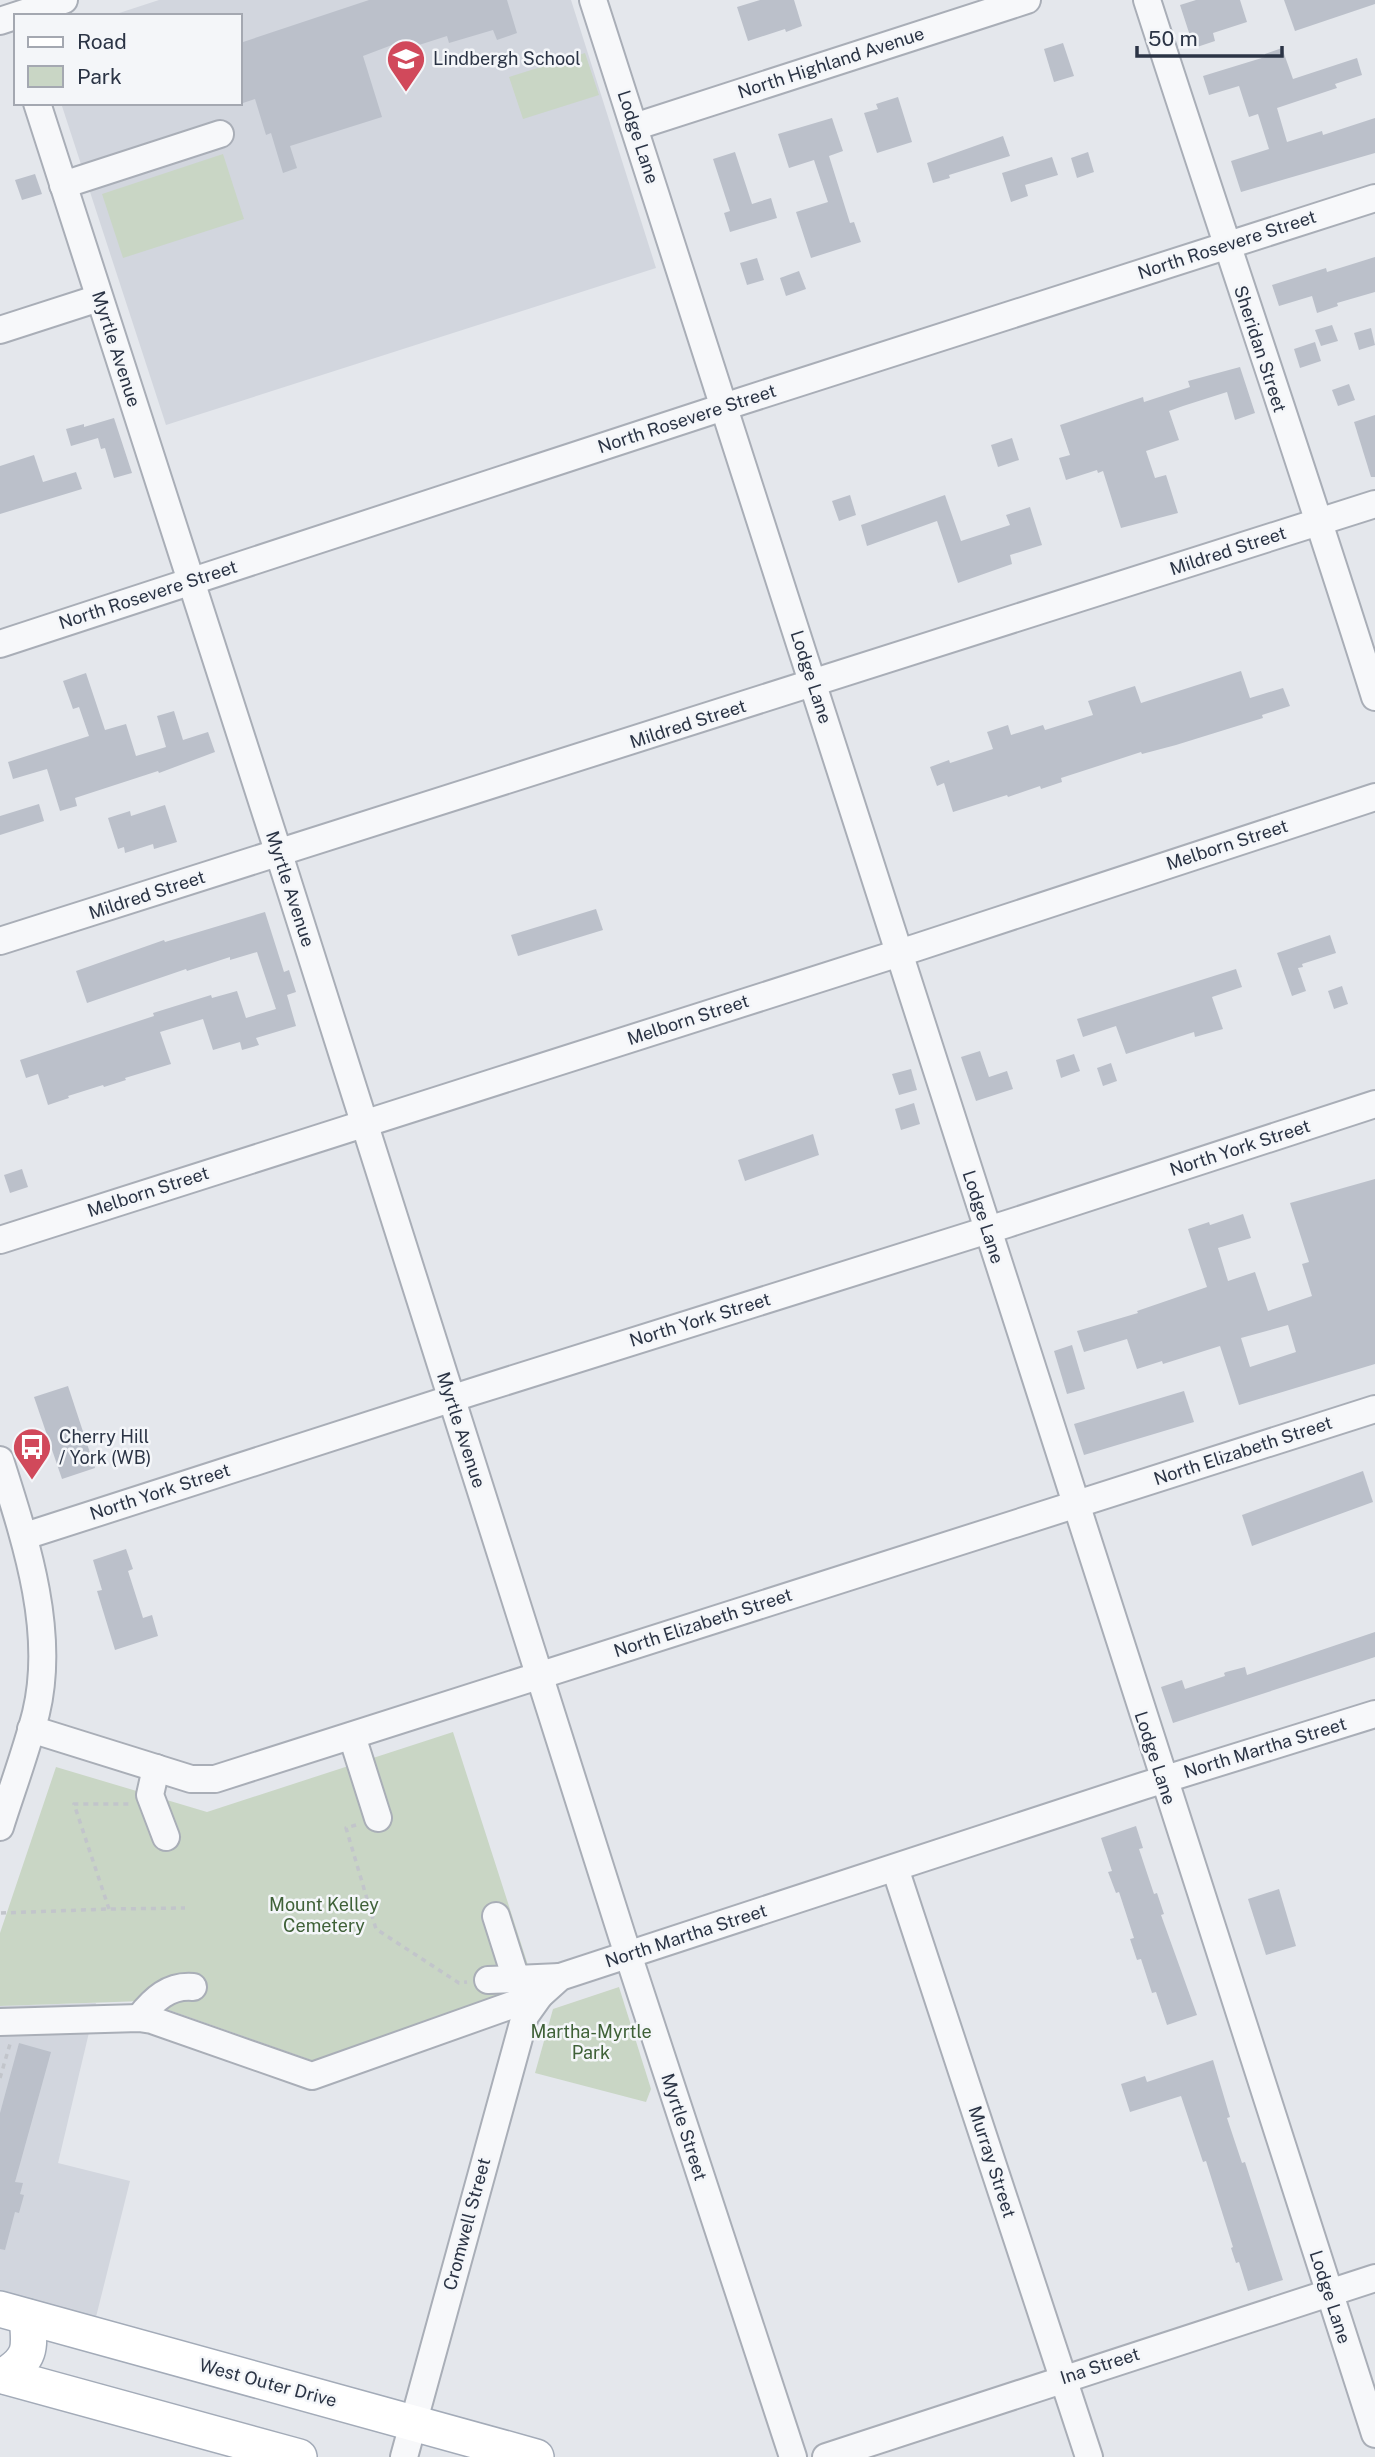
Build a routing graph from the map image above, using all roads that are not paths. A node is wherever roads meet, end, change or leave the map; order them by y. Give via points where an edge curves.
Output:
1 (64, 0) edge
2 (593, 0) edge
3 (1027, 0) edge
4 (1147, 0) edge
5 (22, 14) edge
6 (38, 105) edge
7 (634, 127) junction
8 (220, 134) dead end
9 (63, 184) junction
10 (1375, 198) edge
11 (1226, 245) junction
12 (99, 298) junction
13 (0, 330) edge
14 (724, 407) junction
15 (1375, 504) edge
16 (1319, 522) junction
17 (191, 581) junction
18 (0, 644) edge
19 (813, 683) junction
20 (1375, 697) edge
21 (1375, 797) edge
22 (279, 853) junction
23 (0, 942) edge
24 (900, 952) junction
25 (1375, 1104) edge
26 (364, 1123) junction
27 (988, 1230) junction
28 (0, 1240) edge
29 (451, 1399) junction
30 (1375, 1409) edge
31 (0, 1460) edge
32 (1074, 1504) junction
33 (8, 1511) edge
34 (25, 1536) junction
35 (539, 1676) junction
36 (1375, 1714) edge
37 (31, 1729) junction
38 (352, 1736) junction
39 (156, 1768) junction
40 (1162, 1780) junction
41 (378, 1818) road end
42 (0, 1827) edge
43 (166, 1837) dead end
44 (895, 1868) junction
45 (496, 1916) dead end
46 (628, 1955) junction
47 (560, 1977) junction
48 (516, 1979) junction
49 (488, 1980) road end
50 (193, 1987) dead end
51 (540, 1995) junction
52 (139, 2018) junction
53 (5, 2031) edge
54 (1375, 2278) edge
55 (1328, 2293) junction
56 (14, 2313) edge
57 (2, 2376) edge
58 (1063, 2378) junction
59 (413, 2423) junction
60 (1375, 2434) edge
61 (299, 2457) edge
62 (404, 2457) edge
63 (536, 2457) edge
64 (793, 2457) edge
65 (826, 2457) edge
66 (1089, 2457) edge

1 - 5 street
2 - 7 street, Lodge Lane
3 - 7 street, North Highland Avenue
4 - 11 street, Sheridan Street
6 - 9 street, Myrtle Avenue
7 - 14 street, Lodge Lane
8 - 9 street
9 - 12 street, Myrtle Avenue
10 - 11 street, North Rosevere Street
11 - 14 street, North Rosevere Street
11 - 16 street, Sheridan Street
12 - 13 street
12 - 17 street, Myrtle Avenue
14 - 17 street, North Rosevere Street
14 - 19 street, Lodge Lane
15 - 16 street, Mildred Street
16 - 19 street, Mildred Street
16 - 20 street, Sheridan Street
17 - 18 street, North Rosevere Street
17 - 22 street, Myrtle Avenue
19 - 22 street, Mildred Street
19 - 24 street, Lodge Lane
21 - 24 street, Melborn Street
22 - 23 street, Mildred Street
22 - 26 street, Myrtle Avenue
24 - 26 street, Melborn Street
24 - 27 street, Lodge Lane
25 - 27 street, North York Street
26 - 28 street, Melborn Street
26 - 29 street, Myrtle Avenue
27 - 29 street, North York Street
27 - 32 street, Lodge Lane
29 - 34 street, North York Street
29 - 35 street, Myrtle Avenue
30 - 32 street, North Elizabeth Street
31 - 33 street
32 - 35 street, North Elizabeth Street
32 - 40 street, Lodge Lane
33 - 34 street
34 - 37 street via 41,1641
35 - 38 street, North Elizabeth Street
35 - 46 street, Myrtle Street
36 - 40 street, North Martha Street
37 - 39 street, North Elizabeth Street
37 - 42 street
38 - 39 street, North Elizabeth Street via 206,1781
38 - 41 street
39 - 43 street via 150,1795
40 - 44 street, North Martha Street
40 - 55 street, Lodge Lane
44 - 46 street, North Martha Street
44 - 58 street, Murray Street
45 - 48 street
46 - 47 street, North Martha Street
46 - 64 street, Myrtle Street
47 - 48 street
47 - 51 street, North Martha Street
48 - 49 street
50 - 52 street via 177,1986 150,2004
51 - 52 street, North Martha Street via 312,2076
51 - 59 street, Cromwell Street via 525,2016
52 - 53 street, North Martha Street
54 - 55 street, Ina Street
55 - 58 street, Ina Street
55 - 60 street, Lodge Lane
56 - 57 main road via 30,2347 19,2366
56 - 59 main road, West Outer Drive
57 - 61 main road
58 - 65 street, Ina Street
58 - 66 street, Murray Street
59 - 62 street, Cromwell Street
59 - 63 main road, West Outer Drive

